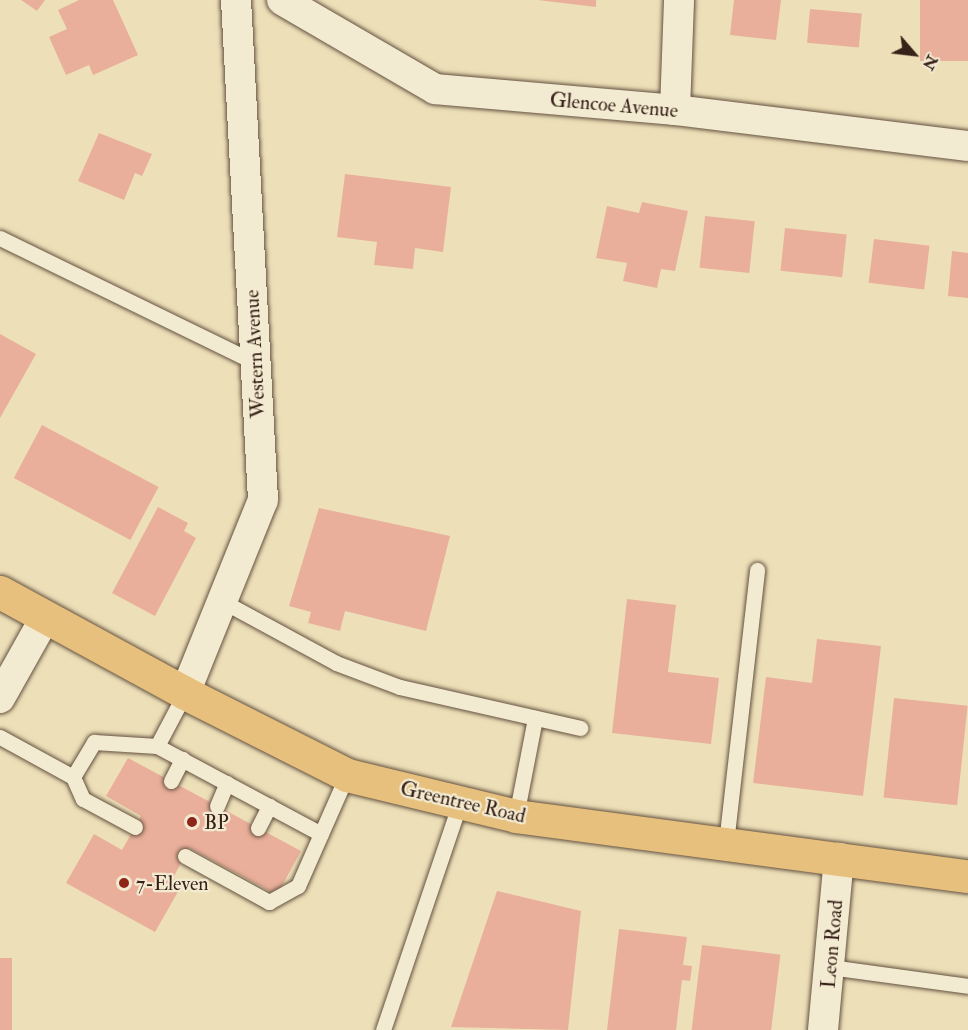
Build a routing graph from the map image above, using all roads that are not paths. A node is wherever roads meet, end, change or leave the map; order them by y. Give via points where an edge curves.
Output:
1 (236, 0) edge
2 (282, 0) edge
3 (679, 0) edge
4 (675, 110) junction
5 (968, 146) edge
6 (0, 238) edge
7 (256, 363) junction
8 (757, 570) dead end
9 (0, 592) edge
10 (222, 600) junction
11 (46, 616) junction
12 (185, 693) junction
13 (0, 698) edge
14 (535, 718) junction
15 (580, 728) dead end
16 (0, 737) edge
17 (157, 746) junction
18 (182, 759) junction
19 (347, 775) junction
20 (74, 777) junction
21 (171, 781) dead end
22 (227, 783) junction
23 (460, 803) junction
24 (217, 806) dead end
25 (269, 806) junction
26 (516, 816) junction
27 (135, 827) dead end
28 (258, 828) dead end
29 (321, 834) junction
30 (726, 843) junction
31 (189, 855) dead end
32 (839, 858) junction
33 (968, 876) edge
34 (830, 967) junction
35 (968, 986) edge
36 (383, 1030) edge
37 (823, 1030) edge

1 - 7 street, Western Avenue
2 - 4 street, Glencoe Avenue via 435,89
3 - 4 street
4 - 5 street, Glencoe Avenue
6 - 7 lane
7 - 10 street, Western Avenue via 263,500
8 - 30 lane
9 - 11 main road, Greentree Road
10 - 12 street, Western Avenue
10 - 14 lane via 347,667 400,687
11 - 12 main road, Greentree Road
11 - 13 street
12 - 17 lane
12 - 19 main road, Greentree Road
14 - 15 lane
14 - 26 lane
16 - 20 lane
17 - 18 lane
17 - 20 lane via 94,742
18 - 21 lane
18 - 22 lane
19 - 23 main road, Greentree Road
19 - 29 lane
20 - 27 lane via 83,799
22 - 24 lane
22 - 25 lane
23 - 26 main road, Greentree Road
23 - 36 lane
25 - 28 lane
25 - 29 lane
26 - 30 main road, Greentree Road
29 - 31 lane via 298,886 269,902 233,877
30 - 32 main road, Greentree Road
32 - 33 main road, Greentree Road
32 - 34 street, Leon Road
34 - 35 lane
34 - 37 street, Leon Road

